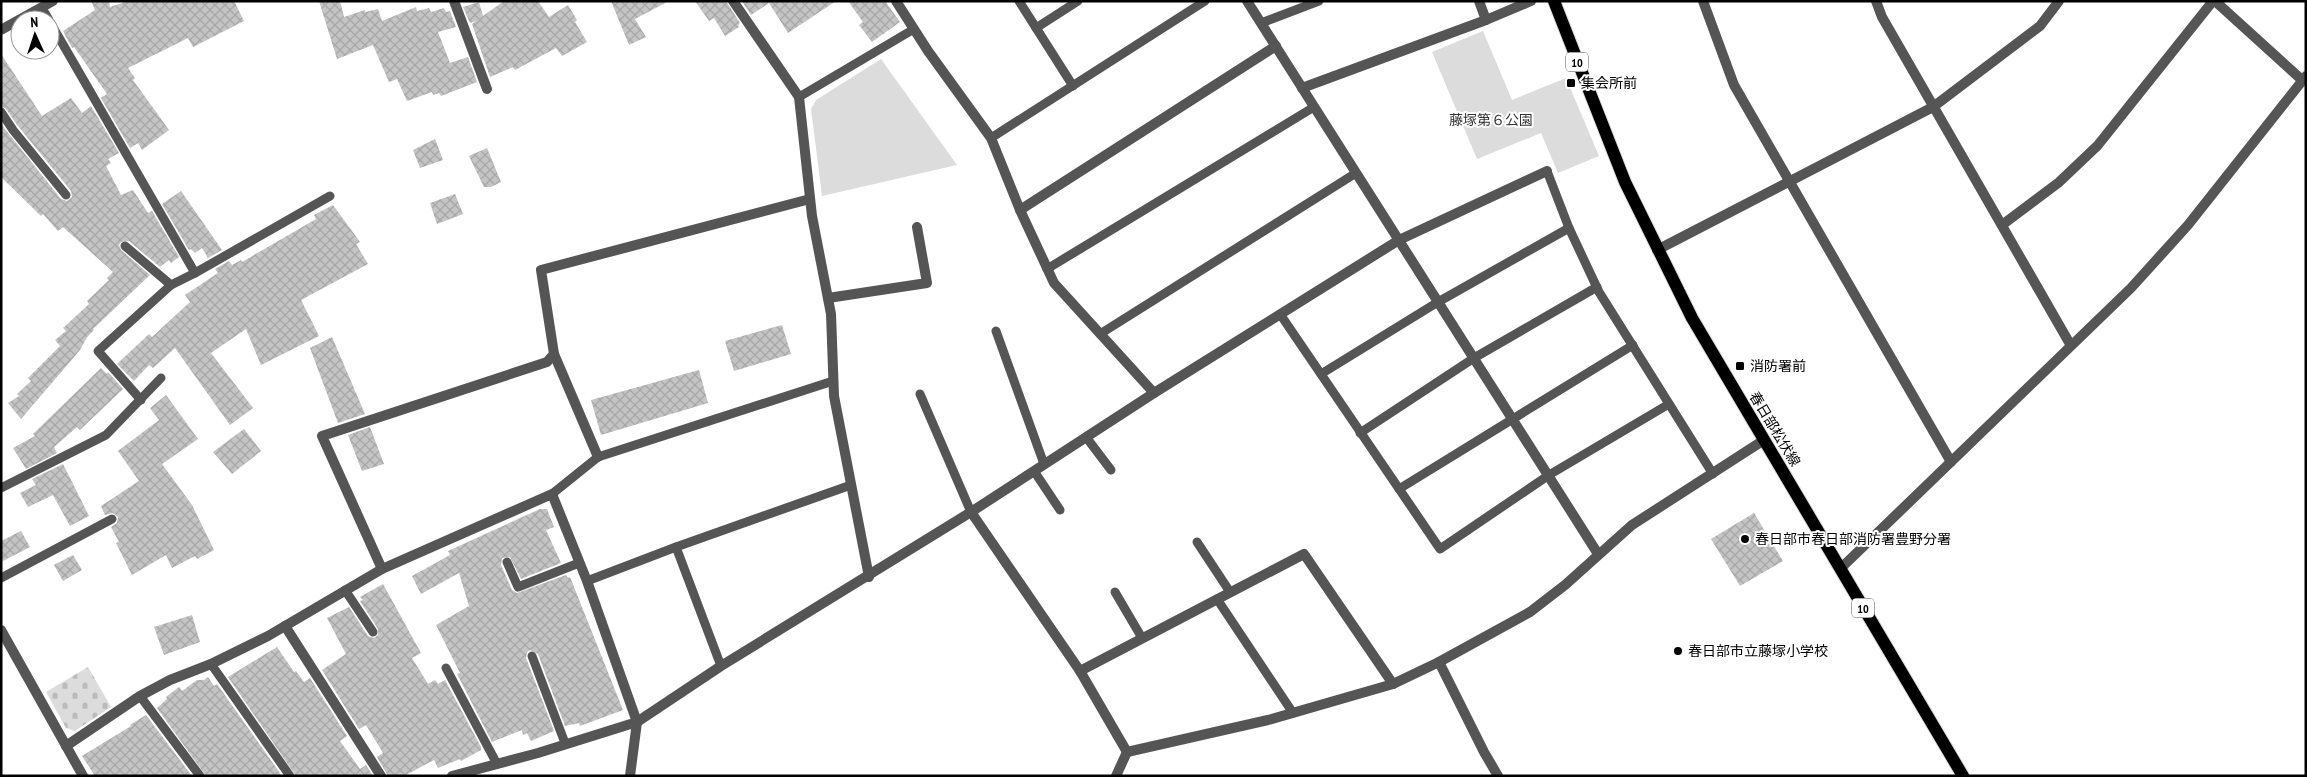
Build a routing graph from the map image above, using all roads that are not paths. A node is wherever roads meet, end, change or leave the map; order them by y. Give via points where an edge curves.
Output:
1 (53, 1) edge
2 (454, 1) edge
3 (733, 1) edge
4 (896, 1) edge
5 (1019, 1) edge
6 (1078, 1) edge
7 (1205, 1) edge
8 (1247, 1) edge
9 (1319, 1) edge
10 (1479, 1) edge
11 (1531, 1) edge
12 (1554, 1) edge
13 (1703, 1) edge
14 (1876, 1) edge
15 (2059, 1) edge
16 (2214, 1) edge
17 (42, 8) joint
18 (1486, 20) junction
19 (1261, 23) junction
20 (1036, 28) junction
21 (914, 29) junction
22 (1, 30) edge
23 (60, 40) edge
24 (1276, 46) junction
25 (2304, 78) edge
26 (1072, 86) junction
27 (1302, 88) junction
28 (487, 89) dead end
29 (799, 97) junction
30 (1933, 107) junction
31 (1314, 108) junction
32 (1, 112) edge
33 (991, 138) junction
34 (1547, 170) joint
35 (1356, 173) junction
36 (1791, 181) junction
37 (66, 196) dead end
38 (330, 196) dead end
39 (810, 200) junction
40 (1020, 210) junction
41 (2002, 225) junction
42 (917, 227) dead end
43 (1569, 228) junction
44 (1399, 240) junction
45 (125, 246) dead end
46 (1657, 250) junction
47 (1048, 269) junction
48 (195, 273) junction
49 (171, 285) junction
50 (1596, 286) junction
51 (828, 298) junction
52 (1438, 302) junction
53 (1280, 314) junction
54 (996, 331) dead end
55 (1100, 334) junction
56 (2070, 344) junction
57 (1633, 345) junction
58 (554, 354) junction
59 (1474, 358) junction
60 (1321, 374) junction
61 (162, 378) dead end
62 (834, 381) junction
63 (1154, 393) junction
64 (920, 394) dead end
65 (140, 400) junction
66 (1669, 404) junction
67 (1513, 419) junction
68 (1360, 433) junction
69 (1086, 437) junction
70 (1764, 440) junction
71 (598, 457) junction
72 (1951, 462) junction
73 (1044, 464) junction
74 (1111, 470) dead end
75 (1034, 471) junction
76 (1714, 474) junction
77 (1549, 475) junction
78 (851, 484) junction
79 (1, 488) edge
80 (1399, 489) junction
81 (552, 494) junction
82 (1060, 510) dead end
83 (971, 512) junction
84 (112, 519) dead end
85 (1197, 542) dead end
86 (676, 547) junction
87 (1598, 554) junction
88 (507, 562) dead end
89 (579, 563) junction
90 (382, 568) junction
91 (1840, 569) junction
92 (869, 577) junction
93 (1, 578) edge
94 (587, 581) junction
95 (345, 590) junction
96 (1114, 592) dead end
97 (1230, 592) junction
98 (1216, 599) junction
99 (285, 626) junction
100 (1, 630) edge
101 (373, 632) dead end
102 (1142, 638) junction
103 (532, 656) dead end
104 (1439, 662) junction
105 (211, 664) junction
106 (721, 666) junction
107 (446, 668) dead end
108 (1080, 671) junction
109 (1392, 684) junction
110 (140, 696) junction
111 (1293, 713) junction
112 (637, 722) junction
113 (565, 744) junction
114 (66, 746) junction
115 (1127, 752) junction
116 (497, 764) junction
117 (83, 776) edge
118 (200, 776) edge
119 (290, 776) edge
120 (381, 776) edge
121 (452, 776) edge
122 (630, 776) edge
123 (1116, 776) edge
124 (1498, 776) edge
125 (1963, 776) edge

1 - 17 street
2 - 28 street
3 - 29 street
4 - 21 street
5 - 20 lane
6 - 20 lane
7 - 26 lane
8 - 19 street
9 - 19 lane
10 - 18 street
11 - 18 street
12 - 46 main road, 春日部松伏線 / 10 via 1625,182
13 - 36 street via 1734,85
14 - 30 street
15 - 30 street via 2040,26
16 - 25 street
16 - 41 street via 2098,145 2058,182
17 - 22 street
18 - 27 street
19 - 24 street
20 - 26 lane
21 - 29 lane
21 - 33 street
23 - 48 lane
24 - 27 street
24 - 40 street
25 - 56 street via 2188,226 2131,288
26 - 33 lane
27 - 31 street
29 - 39 street
30 - 36 street
30 - 41 street
31 - 35 street
31 - 47 lane
32 - 37 lane
33 - 40 street
34 - 43 lane
34 - 44 street
35 - 44 street
35 - 55 lane
36 - 46 street
36 - 72 street
38 - 48 lane
39 - 51 street
39 - 58 street via 541,270
40 - 47 street
41 - 56 street
42 - 51 street via 926,282
43 - 50 lane
43 - 52 lane
44 - 52 street
44 - 53 street
45 - 49 lane
46 - 70 main road, 春日部松伏線 / 10 via 1692,318
47 - 55 street via 1054,283
48 - 49 lane
49 - 65 lane via 98,352
50 - 57 lane
50 - 59 lane
51 - 62 street
52 - 59 street
52 - 60 lane
53 - 60 lane
53 - 63 street
54 - 73 lane
55 - 63 street
56 - 72 street
57 - 66 lane
57 - 67 lane
58 - 71 street
58 - 90 street via 547,362 322,436
59 - 67 street
59 - 68 lane
60 - 68 lane
61 - 65 lane
62 - 71 lane
62 - 78 street
63 - 69 street
64 - 83 lane
65 - 79 lane via 106,435
66 - 76 lane
66 - 77 lane
67 - 77 street
67 - 80 lane
68 - 80 lane
69 - 73 street
69 - 74 lane
70 - 76 street
70 - 91 main road, 春日部松伏線 / 10
71 - 81 lane
72 - 91 street
73 - 75 street
75 - 82 lane
75 - 83 street
76 - 87 street via 1632,525
77 - 80 lane via 1440,549
77 - 87 street
78 - 86 lane
78 - 92 street
81 - 89 street
81 - 90 street
83 - 92 street
83 - 108 street
84 - 93 lane
85 - 97 lane
86 - 94 lane
86 - 106 lane
87 - 104 street via 1530,612
88 - 89 lane via 518,587
89 - 94 street
90 - 95 street
91 - 125 main road, 春日部松伏線 / 10
92 - 106 street
94 - 112 street
95 - 99 street
95 - 101 lane
96 - 102 lane
97 - 98 street
97 - 109 street via 1304,554
98 - 102 street
98 - 111 lane
99 - 105 street
99 - 120 street
100 - 114 street
102 - 108 street
103 - 113 lane
104 - 109 street
104 - 124 street
105 - 110 street
105 - 119 lane
106 - 112 street
107 - 116 lane
108 - 115 street
109 - 111 street
110 - 114 street
110 - 118 lane
111 - 115 street
112 - 113 street
112 - 122 street
113 - 116 street
114 - 117 street
115 - 123 street
116 - 121 street

